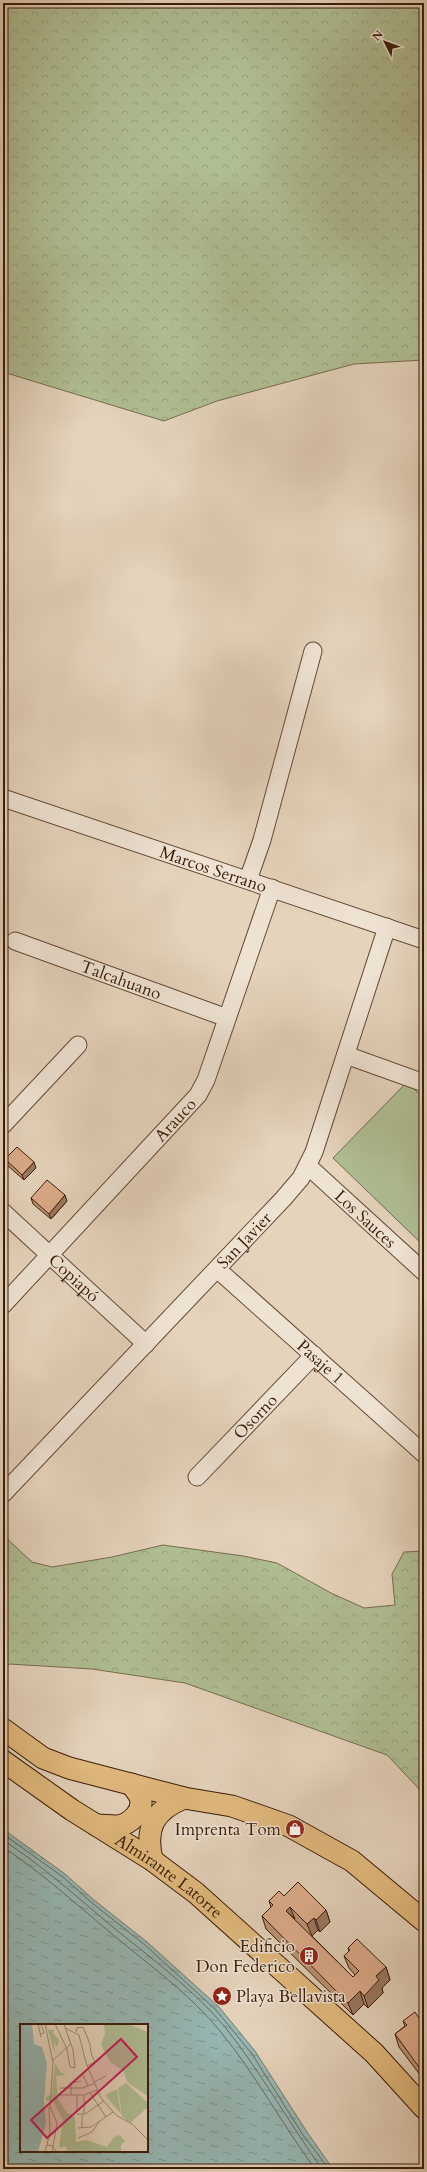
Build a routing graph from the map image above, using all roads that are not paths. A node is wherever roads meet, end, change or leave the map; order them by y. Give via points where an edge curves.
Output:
1 (313, 652) dead end
2 (3, 798) edge
3 (248, 880) junction
4 (272, 888) junction
5 (387, 927) junction
6 (424, 940) edge
7 (14, 941) dead end
8 (227, 1018) junction
9 (78, 1045) dead end
10 (346, 1055) junction
11 (424, 1083) edge
12 (3, 1125) edge
13 (308, 1166) junction
14 (3, 1212) edge
15 (50, 1255) junction
16 (218, 1269) junction
17 (424, 1272) edge
18 (3, 1305) edge
19 (146, 1344) junction
20 (314, 1355) junction
21 (424, 1454) edge
22 (196, 1477) dead end
23 (3, 1494) edge
24 (3, 1729) edge
25 (3, 1761) edge
26 (131, 1784) junction
27 (184, 1798) junction
28 (96, 1825) junction
29 (152, 1860) junction
30 (424, 1921) edge
31 (424, 2108) edge

1 - 3 street via 262,840
2 - 3 street, Marcos Serrano
3 - 4 street, Marcos Serrano
4 - 5 street, Marcos Serrano
4 - 8 street, Arauco
5 - 6 street, Marcos Serrano
5 - 10 street, San Javier
7 - 8 street, Talcahuano
8 - 15 street, Arauco via 206,1080 198,1094
9 - 12 street
10 - 11 street
10 - 13 street, San Javier
13 - 16 street, San Javier via 292,1189
13 - 17 street, Los Sauces
14 - 15 street, Copiapó
15 - 18 street, Arauco
15 - 19 street, Copiapó
16 - 19 street, San Javier
16 - 20 street, Pasaje 1
19 - 23 street, San Javier
20 - 21 street, Pasaje 1
20 - 22 street, Osorno
24 - 26 main road via 43,1758 69,1768
25 - 28 main road, Almirante Latorre
26 - 27 main road
26 - 28 main road via 140,1797 141,1806 135,1817 118,1826
27 - 29 main road via 170,1803 153,1821 149,1842
27 - 30 main road via 232,1806 289,1826 352,1861
28 - 29 main road, Almirante Latorre
29 - 31 main road, Almirante Latorre via 196,1893 374,2053

